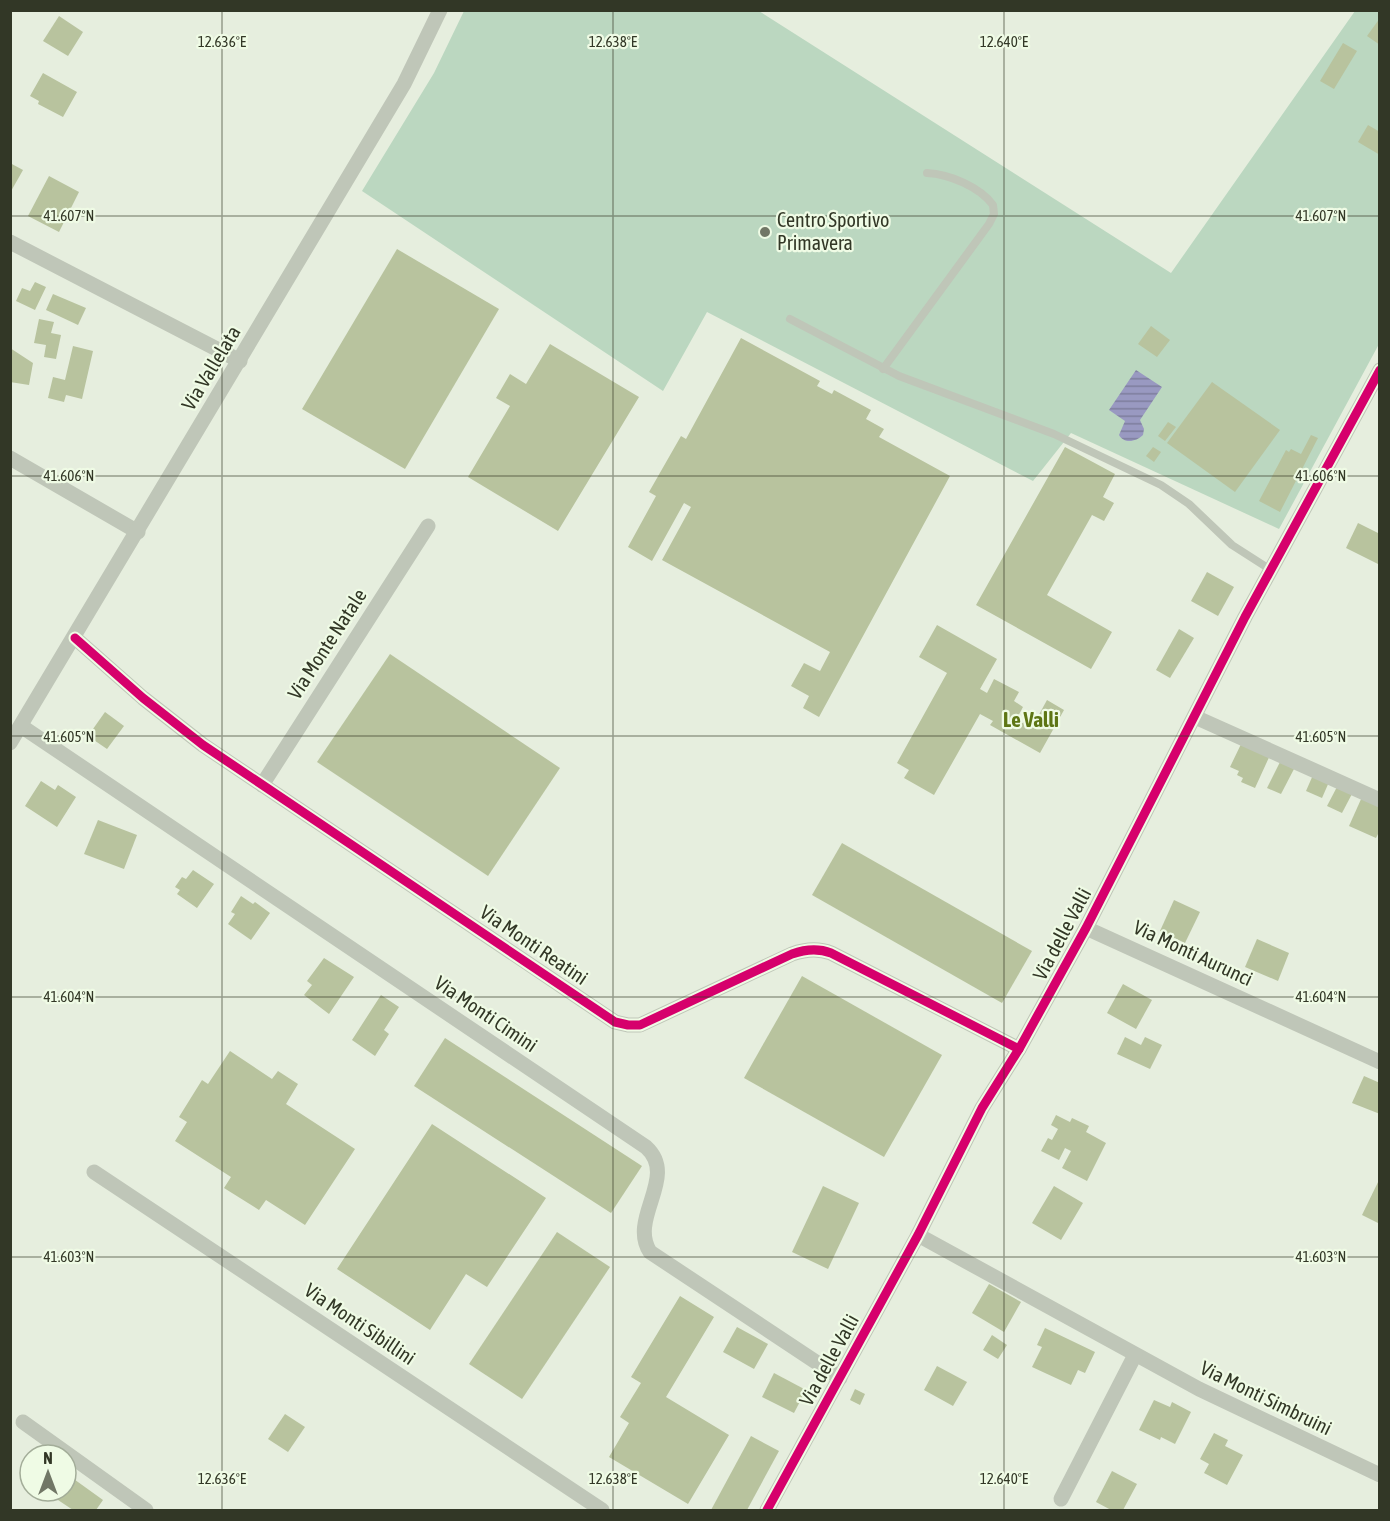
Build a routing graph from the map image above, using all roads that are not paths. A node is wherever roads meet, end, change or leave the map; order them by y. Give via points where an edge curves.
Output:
1 (440, 10) edge
2 (927, 172) dead end
3 (10, 242) edge
4 (790, 319) dead end
5 (240, 361) junction
6 (883, 369) junction
7 (1380, 370) edge
8 (10, 459) edge
9 (428, 526) dead end
10 (138, 532) junction
11 (1271, 570) junction
12 (75, 638) junction
13 (1195, 717) junction
14 (21, 726) junction
15 (10, 743) edge
16 (262, 785) junction
17 (1380, 800) edge
18 (1086, 928) junction
19 (1019, 1049) junction
20 (1380, 1062) edge
21 (94, 1172) dead end
22 (918, 1235) junction
23 (1135, 1355) junction
24 (840, 1378) junction
25 (23, 1422) dead end
26 (1380, 1476) edge
27 (1061, 1499) dead end
28 (146, 1510) edge
29 (602, 1510) edge
30 (767, 1510) edge

1 - 5 street, Via Vallelata via 404,84
2 - 6 lane via 952,177 986,197 993,205 993,214
3 - 5 street
4 - 6 lane
5 - 10 street, Via Vallelata
6 - 11 lane via 1054,434 1161,485 1189,504 1232,545
7 - 11 street, Via delle Valli
8 - 10 street
9 - 16 street, Via Monte Natale
10 - 12 street, Via Vallelata
11 - 13 street, Via delle Valli
12 - 14 street, Via Vallelata
12 - 16 street, Via Monti Reatini via 182,730
13 - 17 street
13 - 18 street, Via delle Valli
14 - 15 street, Via Vallelata
14 - 24 street, Via Monti Cimini via 646,1147 658,1170 643,1227 650,1252
16 - 19 street, Via Monti Reatini via 615,1022 640,1025 792,954 820,950
18 - 19 street, Via delle Valli
18 - 20 street, Via Monti Aurunci
19 - 22 street, Via delle Valli via 982,1108
21 - 29 street, Via Monti Sibillini
22 - 23 street, Via Monti Simbruini
22 - 24 street, Via delle Valli
23 - 26 street, Via Monti Simbruini
23 - 27 street
24 - 30 street, Via delle Valli
25 - 28 street

